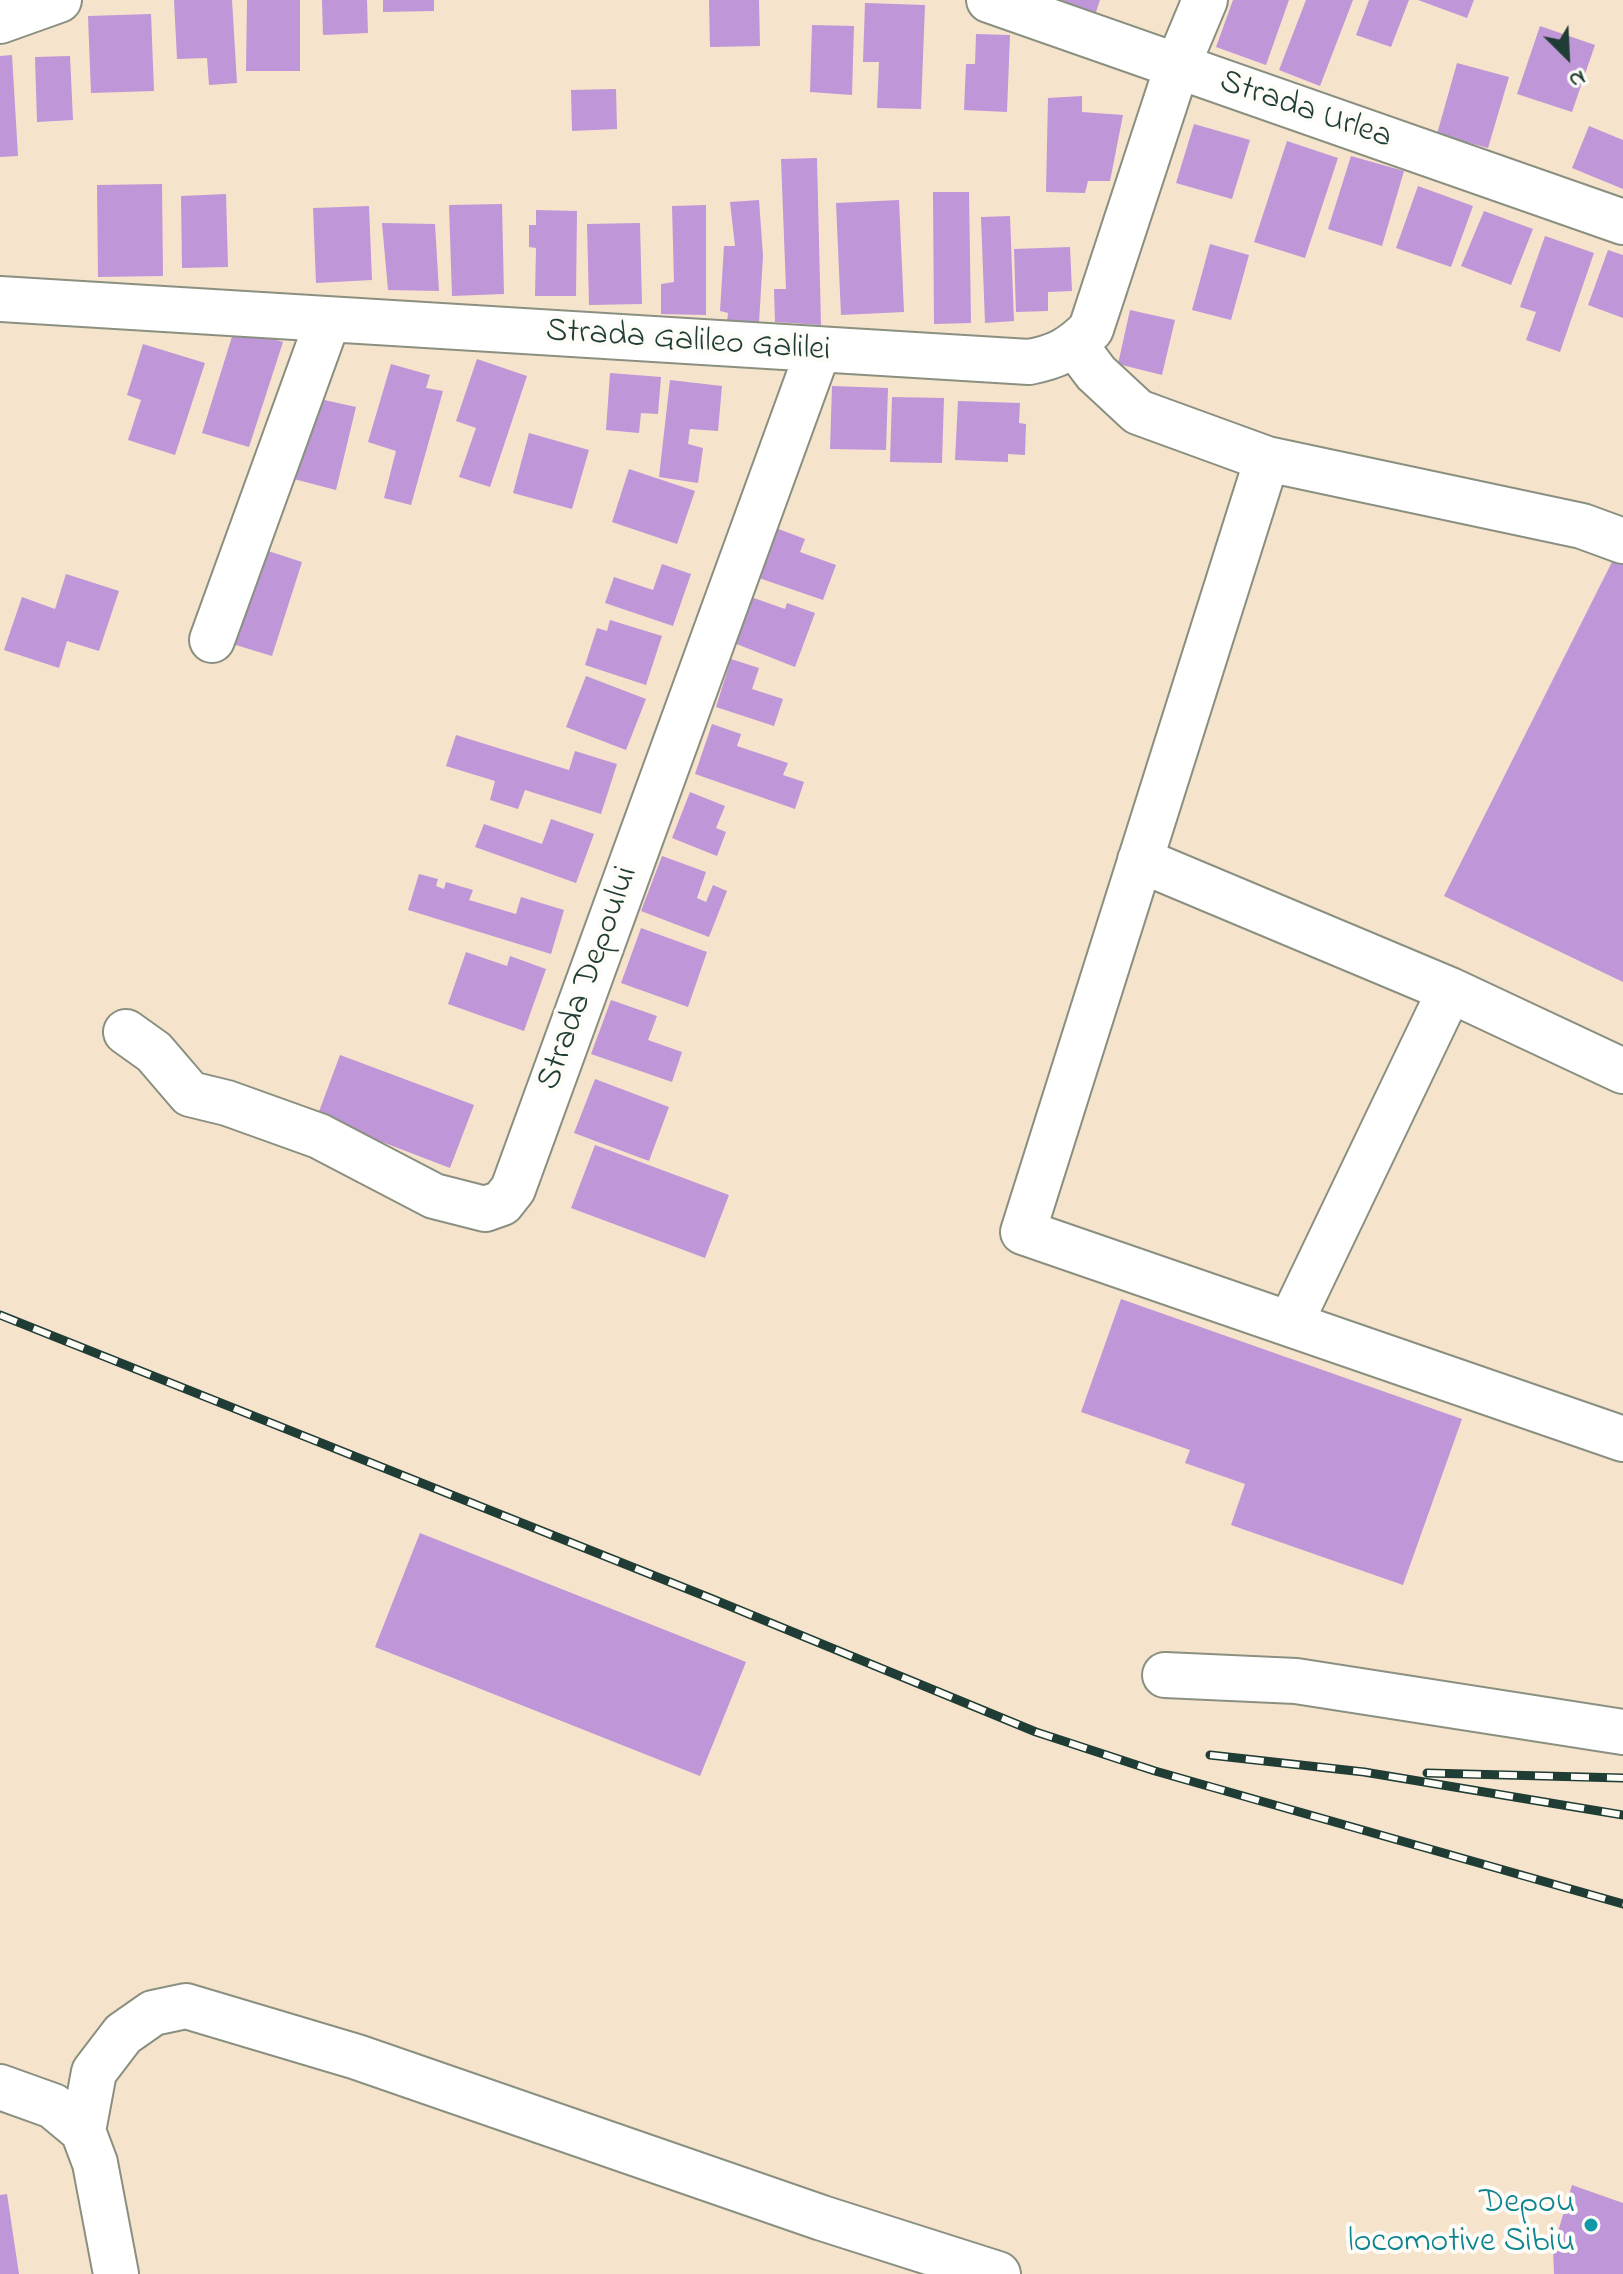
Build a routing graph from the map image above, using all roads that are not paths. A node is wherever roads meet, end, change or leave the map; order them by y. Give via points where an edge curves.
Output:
1 (59, 0) edge
2 (989, 0) edge
3 (1205, 0) edge
4 (0, 21) edge
5 (1177, 67) junction
6 (1623, 222) edge
7 (0, 299) edge
8 (328, 320) junction
9 (1075, 345) junction
10 (818, 351) junction
11 (1267, 459) junction
12 (1623, 541) edge
13 (212, 640) dead end
14 (1140, 860) junction
15 (1450, 990) junction
16 (126, 1032) dead end
17 (1623, 1071) edge
18 (1290, 1324) junction
19 (1623, 1439) edge
20 (1165, 1675) dead end
21 (1623, 1732) edge
22 (0, 2087) edge
23 (83, 2131) junction
24 (116, 2274) edge
25 (998, 2274) edge

1 - 4 street
2 - 5 street, Strada Urlea
3 - 5 street
5 - 6 street, Strada Urlea
5 - 9 street via 1100,307 1091,329
7 - 8 street, Strada Galileo Galilei
8 - 10 street, Strada Galileo Galilei
8 - 13 street
9 - 10 street, Strada Galileo Galilei via 1054,358 1029,362
9 - 11 street via 1138,412
10 - 16 street, Strada Depoului via 513,1189 502,1203 485,1209 434,1196 319,1136 190,1094 154,1052
11 - 12 street via 1582,526
11 - 14 street
14 - 15 street
14 - 18 street via 1023,1232
15 - 17 street
15 - 18 street
18 - 19 street
20 - 21 street via 1296,1681
22 - 23 street via 53,2106
23 - 24 street via 95,2163
23 - 25 street via 94,2072 123,2034 153,2013 186,2006 357,2057

